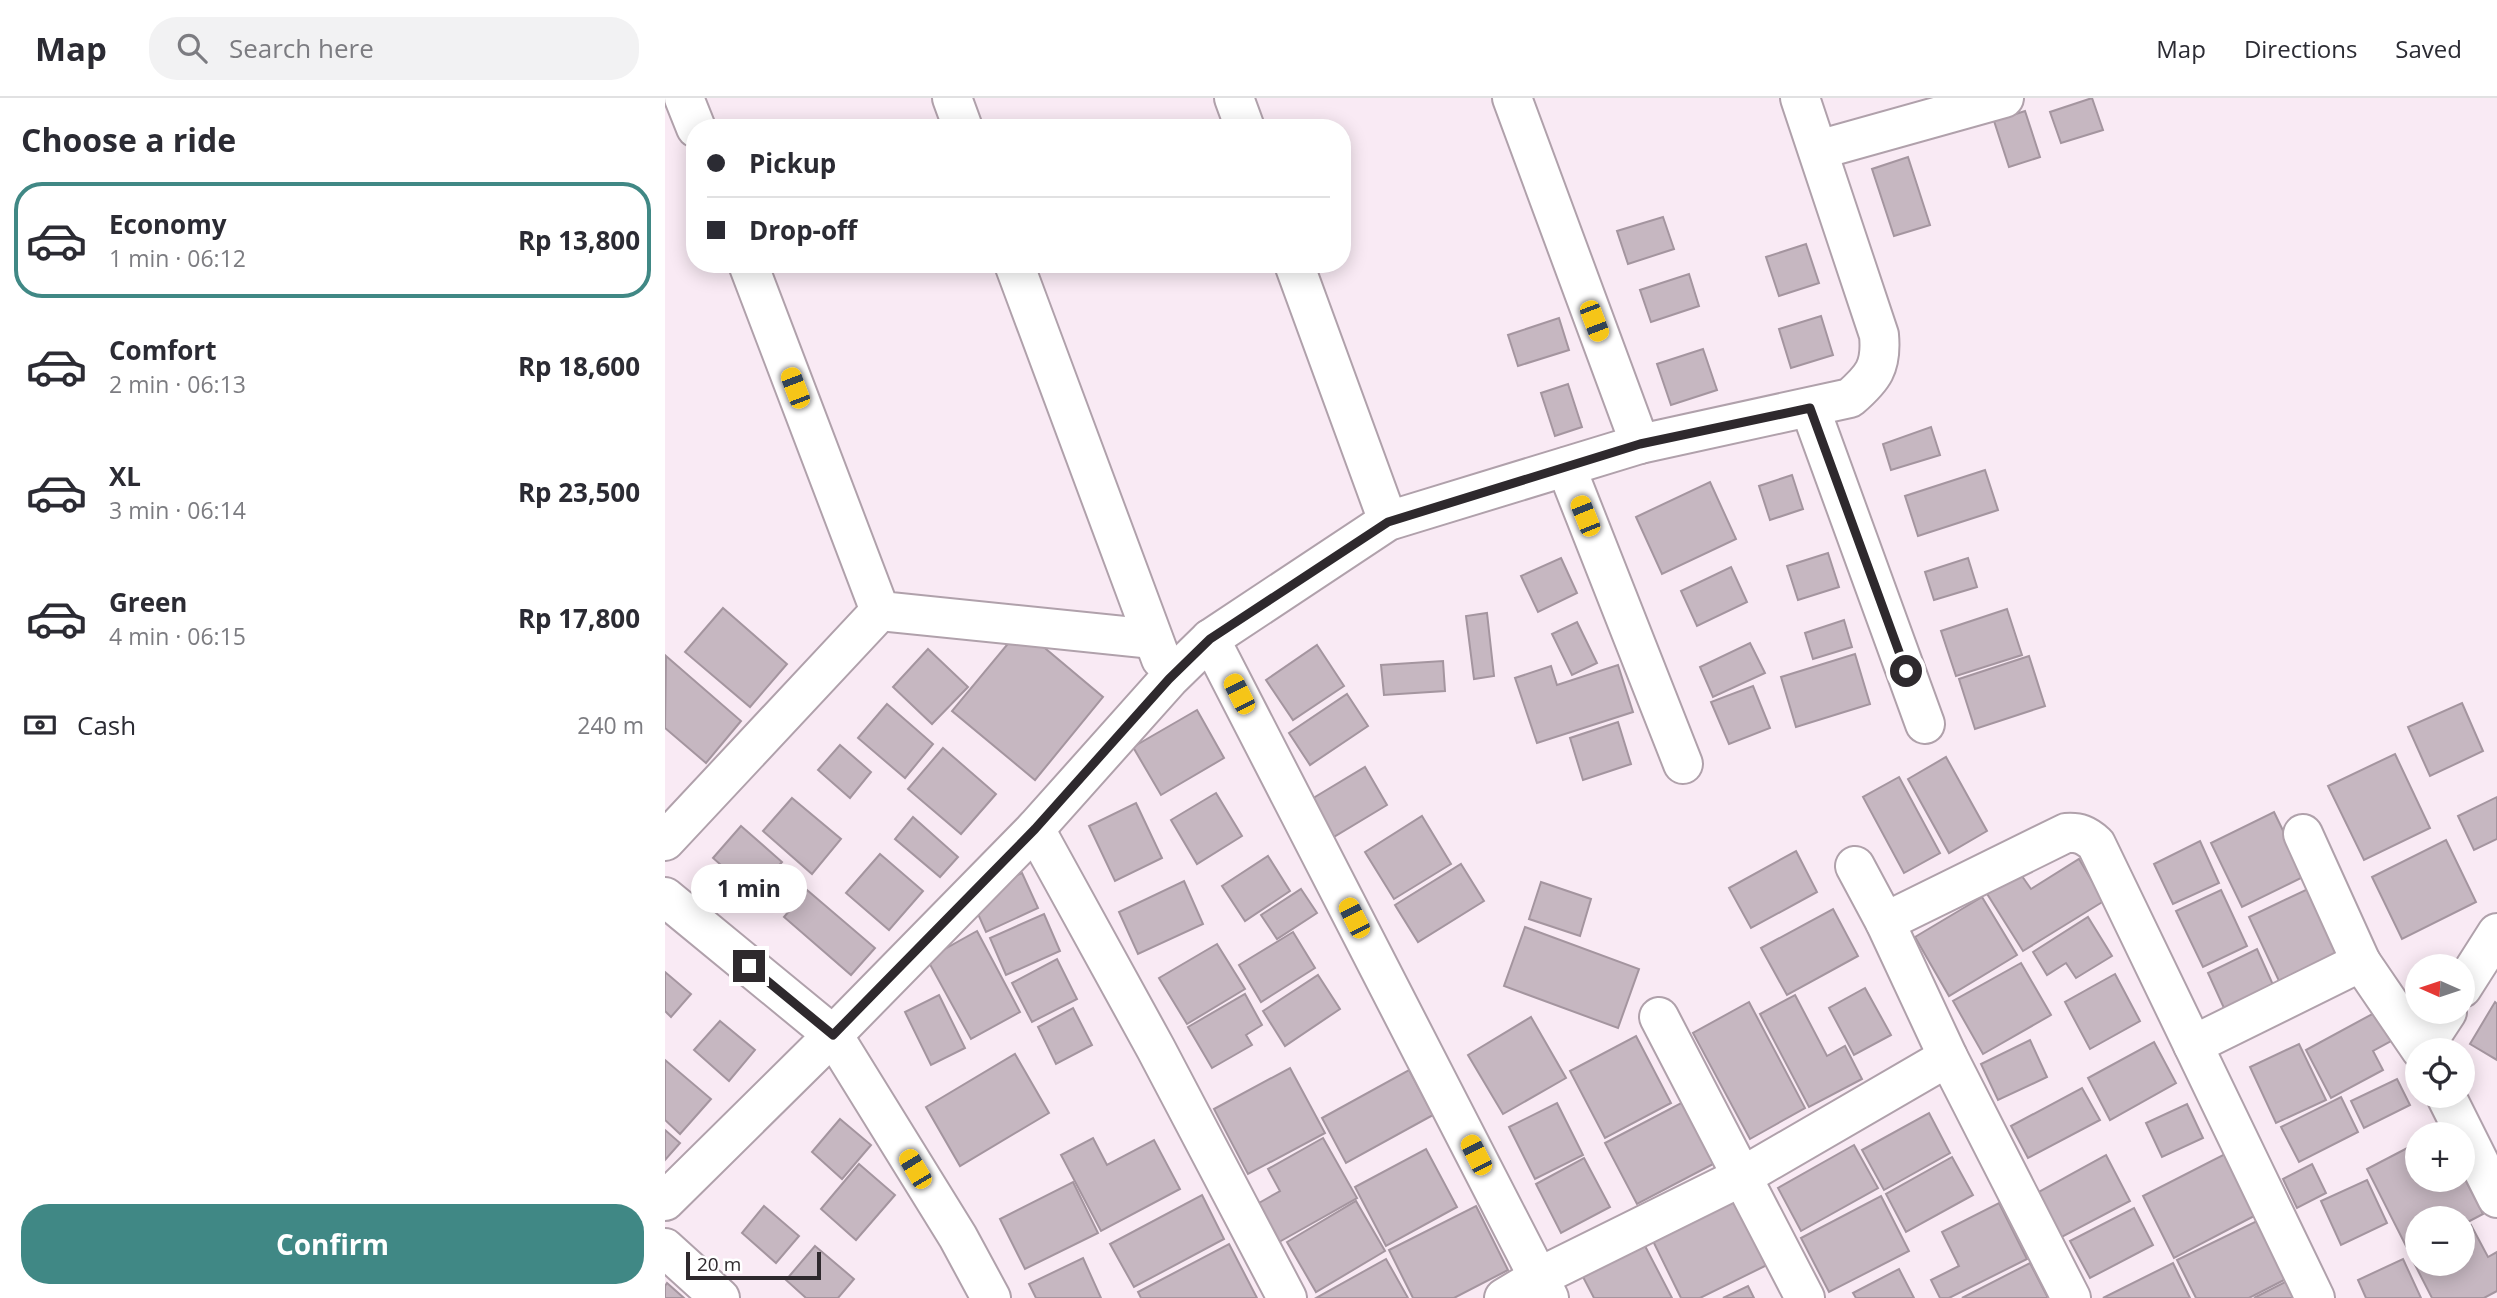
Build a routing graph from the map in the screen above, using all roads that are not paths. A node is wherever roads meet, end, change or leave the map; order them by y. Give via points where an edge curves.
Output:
1 (684, 98) edge
2 (952, 98) edge
3 (1234, 98) edge
4 (1512, 98) edge
5 (1800, 98) edge
6 (2004, 98) edge
7 (692, 119) edge
8 (960, 119) edge
9 (1242, 119) edge
10 (1818, 150) junction
11 (751, 273) edge
12 (1017, 273) edge
13 (1297, 273) edge
14 (1810, 408) junction
15 (1640, 444) junction
16 (1566, 467) junction
17 (1388, 522) junction
18 (880, 611) junction
19 (1153, 639) junction
20 (1210, 639) junction
21 (1169, 679) junction
22 (1925, 724) dead end
23 (1683, 764) dead end
24 (1035, 829) junction
25 (2303, 834) dead end
26 (665, 841) edge
27 (1855, 866) dead end
28 (665, 897) edge
29 (1885, 922) junction
30 (2497, 933) edge
31 (2361, 962) junction
32 (2475, 968) edge
33 (1659, 1017) dead end
34 (833, 1035) junction
35 (2413, 1038) edge
36 (2193, 1045) junction
37 (1948, 1057) junction
38 (2452, 1108) edge
39 (2464, 1108) edge
40 (2497, 1130) edge
41 (1744, 1176) junction
42 (2497, 1198) edge
43 (665, 1201) edge
44 (665, 1248) edge
45 (1544, 1287) edge
46 (720, 1298) edge
47 (991, 1298) edge
48 (1287, 1298) edge
49 (1504, 1298) edge
50 (1805, 1298) edge
51 (2071, 1298) edge
52 (2315, 1298) edge

1 - 7 street
2 - 8 street
3 - 9 street
4 - 15 street
5 - 10 street
6 - 10 street
10 - 14 street via 1879,335 1881,354 1875,373 1850,398
11 - 18 street
12 - 19 street
13 - 17 street
14 - 15 street
14 - 22 street
15 - 16 street
16 - 17 street
16 - 23 street
17 - 20 street
18 - 19 street
18 - 26 street
19 - 21 street
20 - 21 street
20 - 45 street
21 - 24 street
24 - 34 street
24 - 48 street
25 - 31 street
27 - 29 street
28 - 34 street
29 - 36 street via 2066,834 2088,837 2096,844
29 - 37 street
30 - 32 street
31 - 35 street
31 - 36 street
33 - 41 street
34 - 43 street
34 - 47 street
36 - 52 street
37 - 41 street
37 - 51 street
38 - 42 street
39 - 40 street
41 - 45 street
41 - 50 street
44 - 46 street
45 - 49 street

